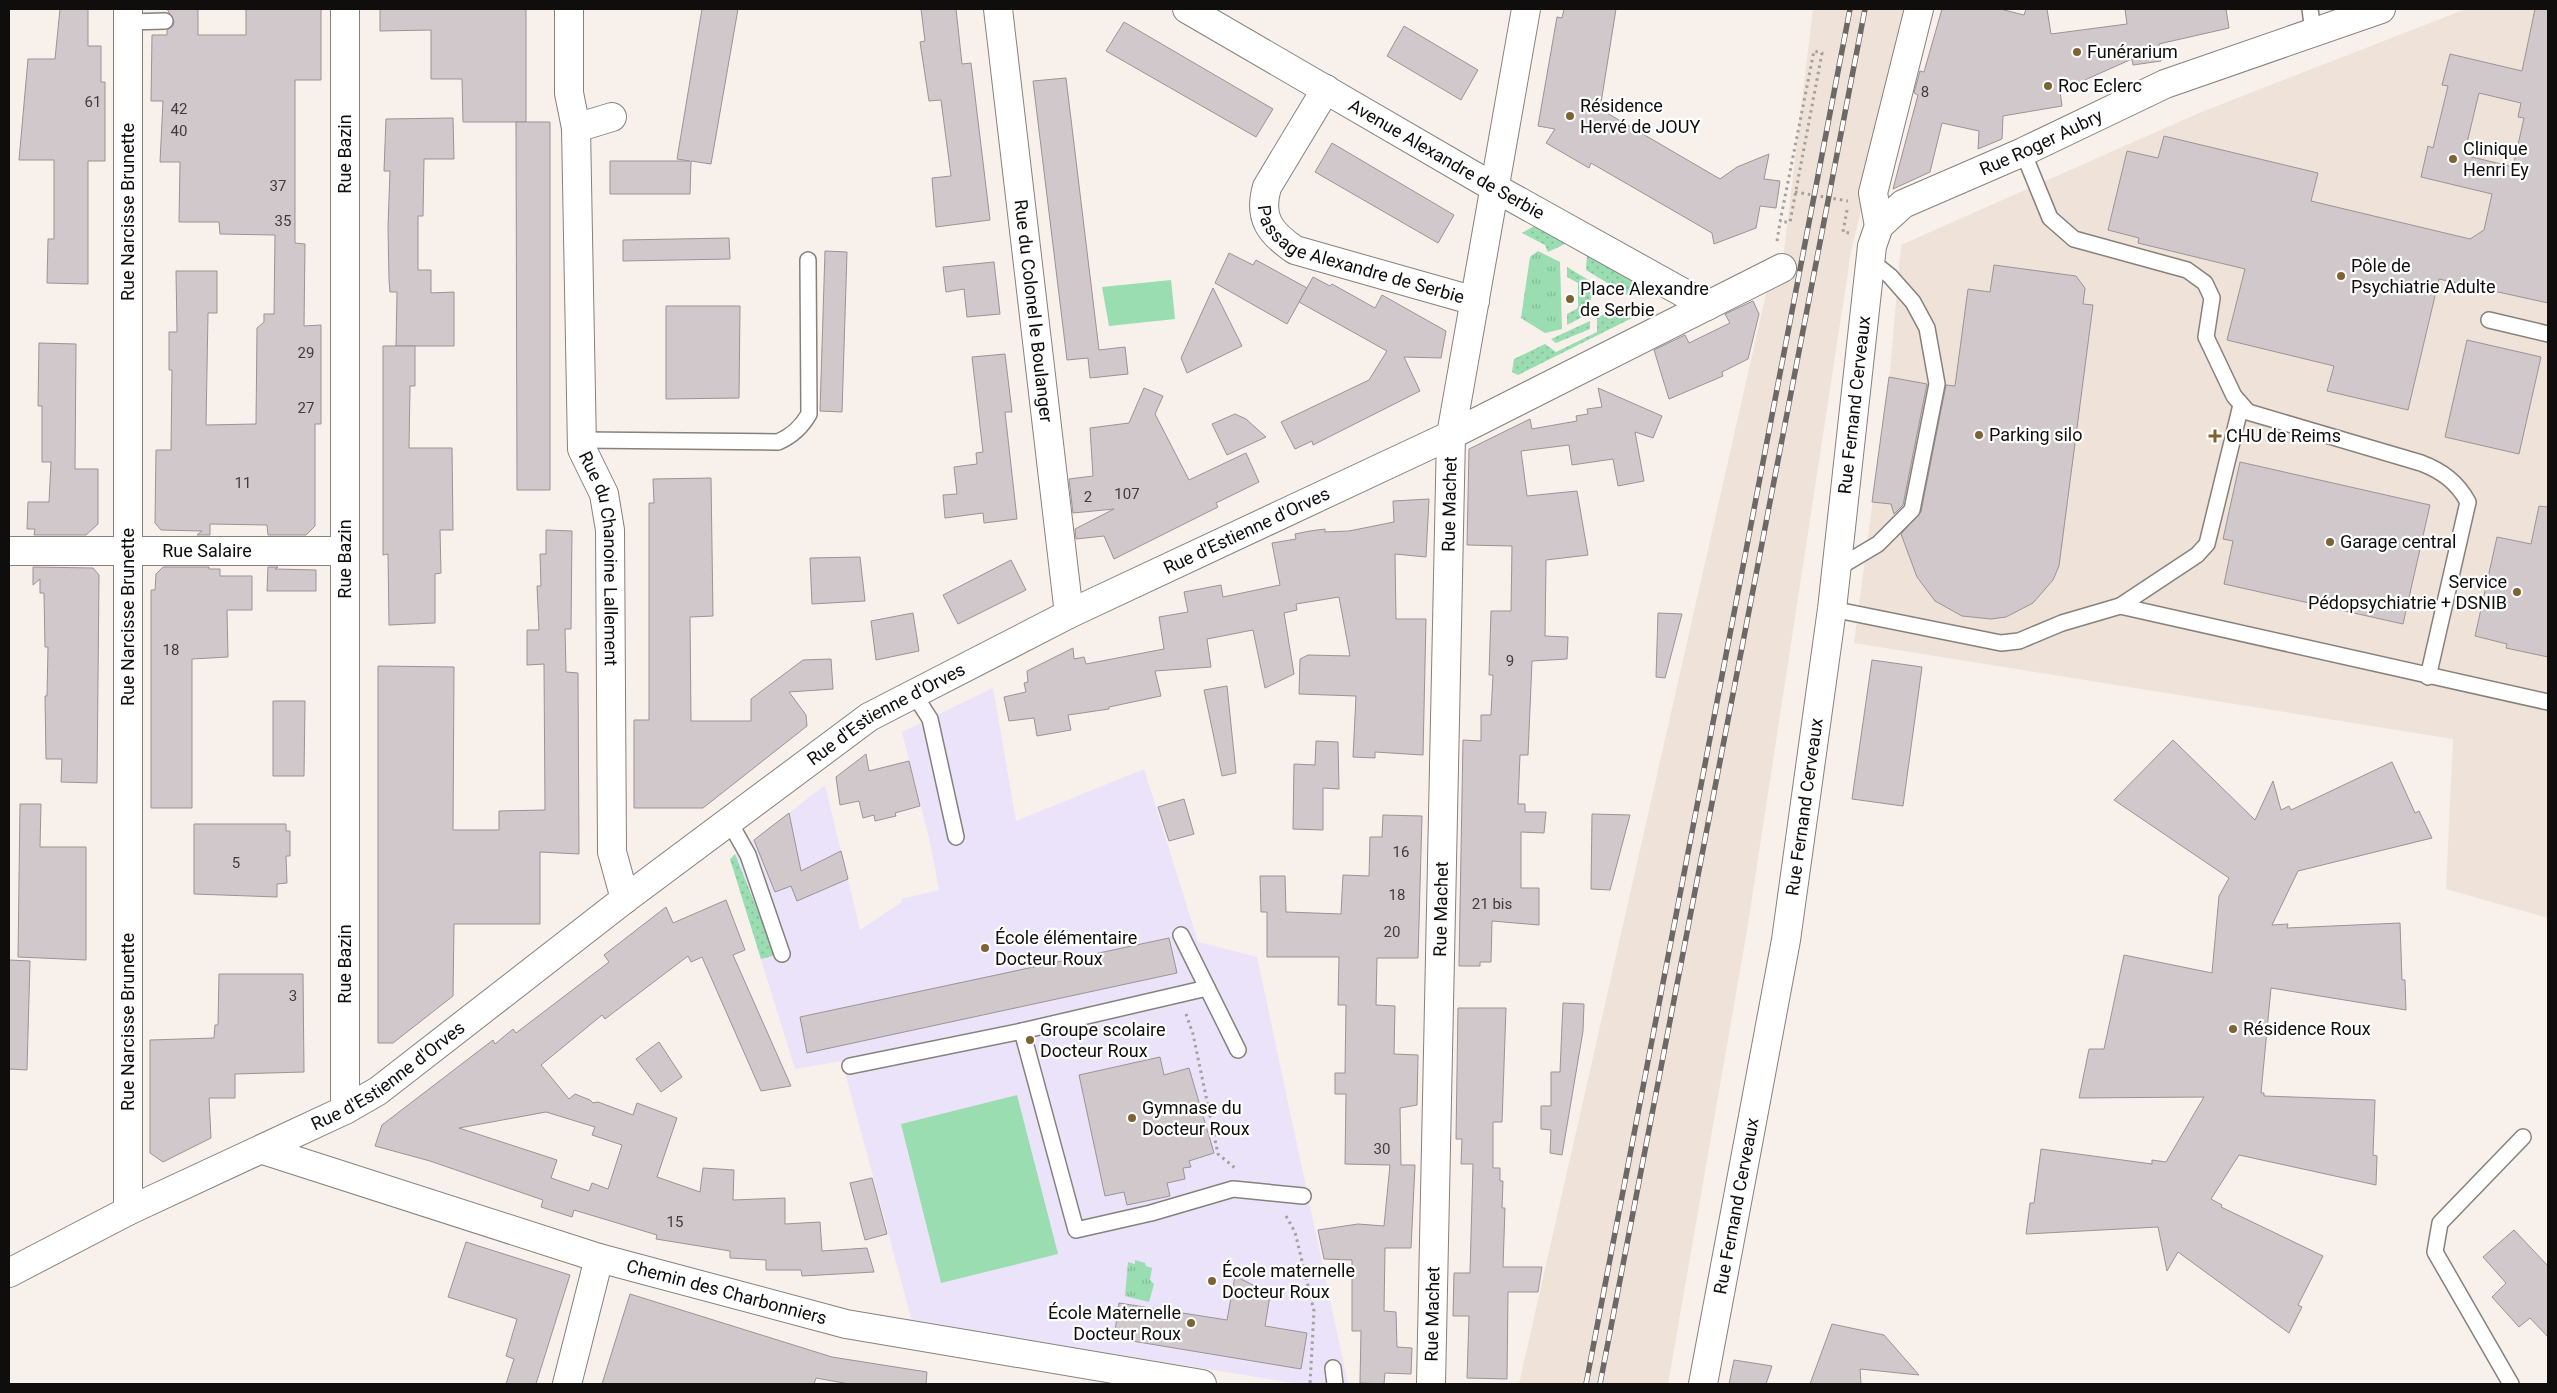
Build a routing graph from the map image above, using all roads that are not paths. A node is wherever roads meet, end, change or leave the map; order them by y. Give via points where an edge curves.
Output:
1 (344, 9) edge
2 (569, 9) edge
3 (998, 9) edge
4 (1187, 9) edge
5 (1526, 9) edge
6 (1919, 9) edge
7 (2381, 9) edge
8 (128, 15) edge
9 (2312, 20) edge
10 (165, 21) dead end
11 (1326, 89) junction
12 (612, 117) dead end
13 (576, 128) junction
14 (2023, 152) junction
15 (1495, 188) junction
16 (1879, 226) junction
17 (808, 260) dead end
18 (1870, 260) junction
19 (1782, 268) dead end
20 (1475, 302) junction
21 (1707, 306) junction
22 (2489, 320) dead end
23 (2548, 334) edge
24 (2241, 405) junction
25 (1452, 434) junction
26 (582, 440) junction
27 (9, 551) edge
28 (345, 551) junction
29 (128, 552) junction
30 (1836, 569) junction
31 (2120, 606) junction
32 (1832, 609) junction
33 (1069, 614) junction
34 (2428, 676) junction
35 (914, 694) junction
36 (2548, 702) edge
37 (729, 821) junction
38 (956, 836) dead end
39 (625, 899) junction
40 (1182, 935) dead end
41 (782, 954) dead end
42 (1207, 988) junction
43 (1022, 1031) junction
44 (1238, 1050) dead end
45 (850, 1066) dead end
46 (345, 1110) junction
47 (2523, 1137) dead end
48 (263, 1150) junction
49 (1303, 1196) dead end
50 (128, 1212) junction
51 (599, 1258) junction
52 (9, 1273) edge
53 (1333, 1368) dead end
54 (567, 1384) edge
55 (1202, 1384) edge
56 (1335, 1384) edge
57 (1431, 1384) edge
58 (1703, 1384) edge
59 (2511, 1384) edge

1 - 28 street, Rue Bazin
2 - 13 street, Rue du Chanoine Lallement via 569,93
3 - 33 street, Rue du Colonel le Boulanger
4 - 11 street, Avenue Alexandre de Serbie
5 - 15 street
6 - 16 street via 1873,193
7 - 9 street, Rue Roger Aubry
8 - 10 lane, Rue Narcisse Brunette
8 - 29 street, Rue Narcisse Brunette
9 - 14 street, Rue Roger Aubry via 2165,84
11 - 15 street, Avenue Alexandre de Serbie
11 - 20 street, Passage Alexandre de Serbie via 1267,187 1262,203 1272,231 1295,250
12 - 13 street
13 - 26 street, Rue du Chanoine Lallement
14 - 16 street, Rue Roger Aubry via 1902,204
14 - 24 lane via 2050,218 2074,239 2187,270 2205,283 2212,298 2206,337
15 - 20 street
15 - 21 street, Avenue Alexandre de Serbie
16 - 18 street, Rue Fernand Cerveaux
17 - 26 lane via 809,414 802,426 790,436 778,442
18 - 30 street, Rue Fernand Cerveaux
18 - 30 lane via 1890,276 1913,302 1927,328 1937,384 1912,510 1878,544
19 - 21 street, Rue d'Estienne d'Orves
20 - 25 street
21 - 25 street, Rue d'Estienne d'Orves
22 - 23 lane
24 - 31 lane via 2207,544 2197,555
24 - 34 lane via 2254,415 2435,468 2460,488 2468,502
25 - 33 street, Rue d'Estienne d'Orves
25 - 57 street, Rue Machet
26 - 39 street, Rue du Chanoine Lallement via 582,448 604,494 610,530 612,852
27 - 29 street, Rue Salaire
28 - 29 street, Rue Salaire
28 - 46 street, Rue Bazin
29 - 50 street, Rue Narcisse Brunette
30 - 32 street, Rue Fernand Cerveaux
31 - 32 lane via 2062,623 2019,641 2001,643
31 - 34 lane
32 - 58 street, Rue Fernand Cerveaux via 1786,940
33 - 35 street, Rue d'Estienne d'Orves
34 - 36 lane
35 - 37 street, Rue d'Estienne d'Orves via 869,717
35 - 38 lane via 930,719
37 - 39 street, Rue d'Estienne d'Orves
37 - 41 lane via 748,855
39 - 46 street, Rue d'Estienne d'Orves via 378,1091
40 - 42 lane
42 - 43 lane
42 - 44 lane
43 - 45 lane
43 - 49 lane via 1076,1230 1151,1213 1233,1189
46 - 48 street, Rue d'Estienne d'Orves
47 - 59 lane via 2440,1223 2434,1252
48 - 50 street, Rue d'Estienne d'Orves
48 - 51 street, Chemin des Charbonniers
50 - 52 street, Rue d'Estienne d'Orves
51 - 54 street
51 - 55 street, Chemin des Charbonniers via 846,1324
53 - 56 lane

